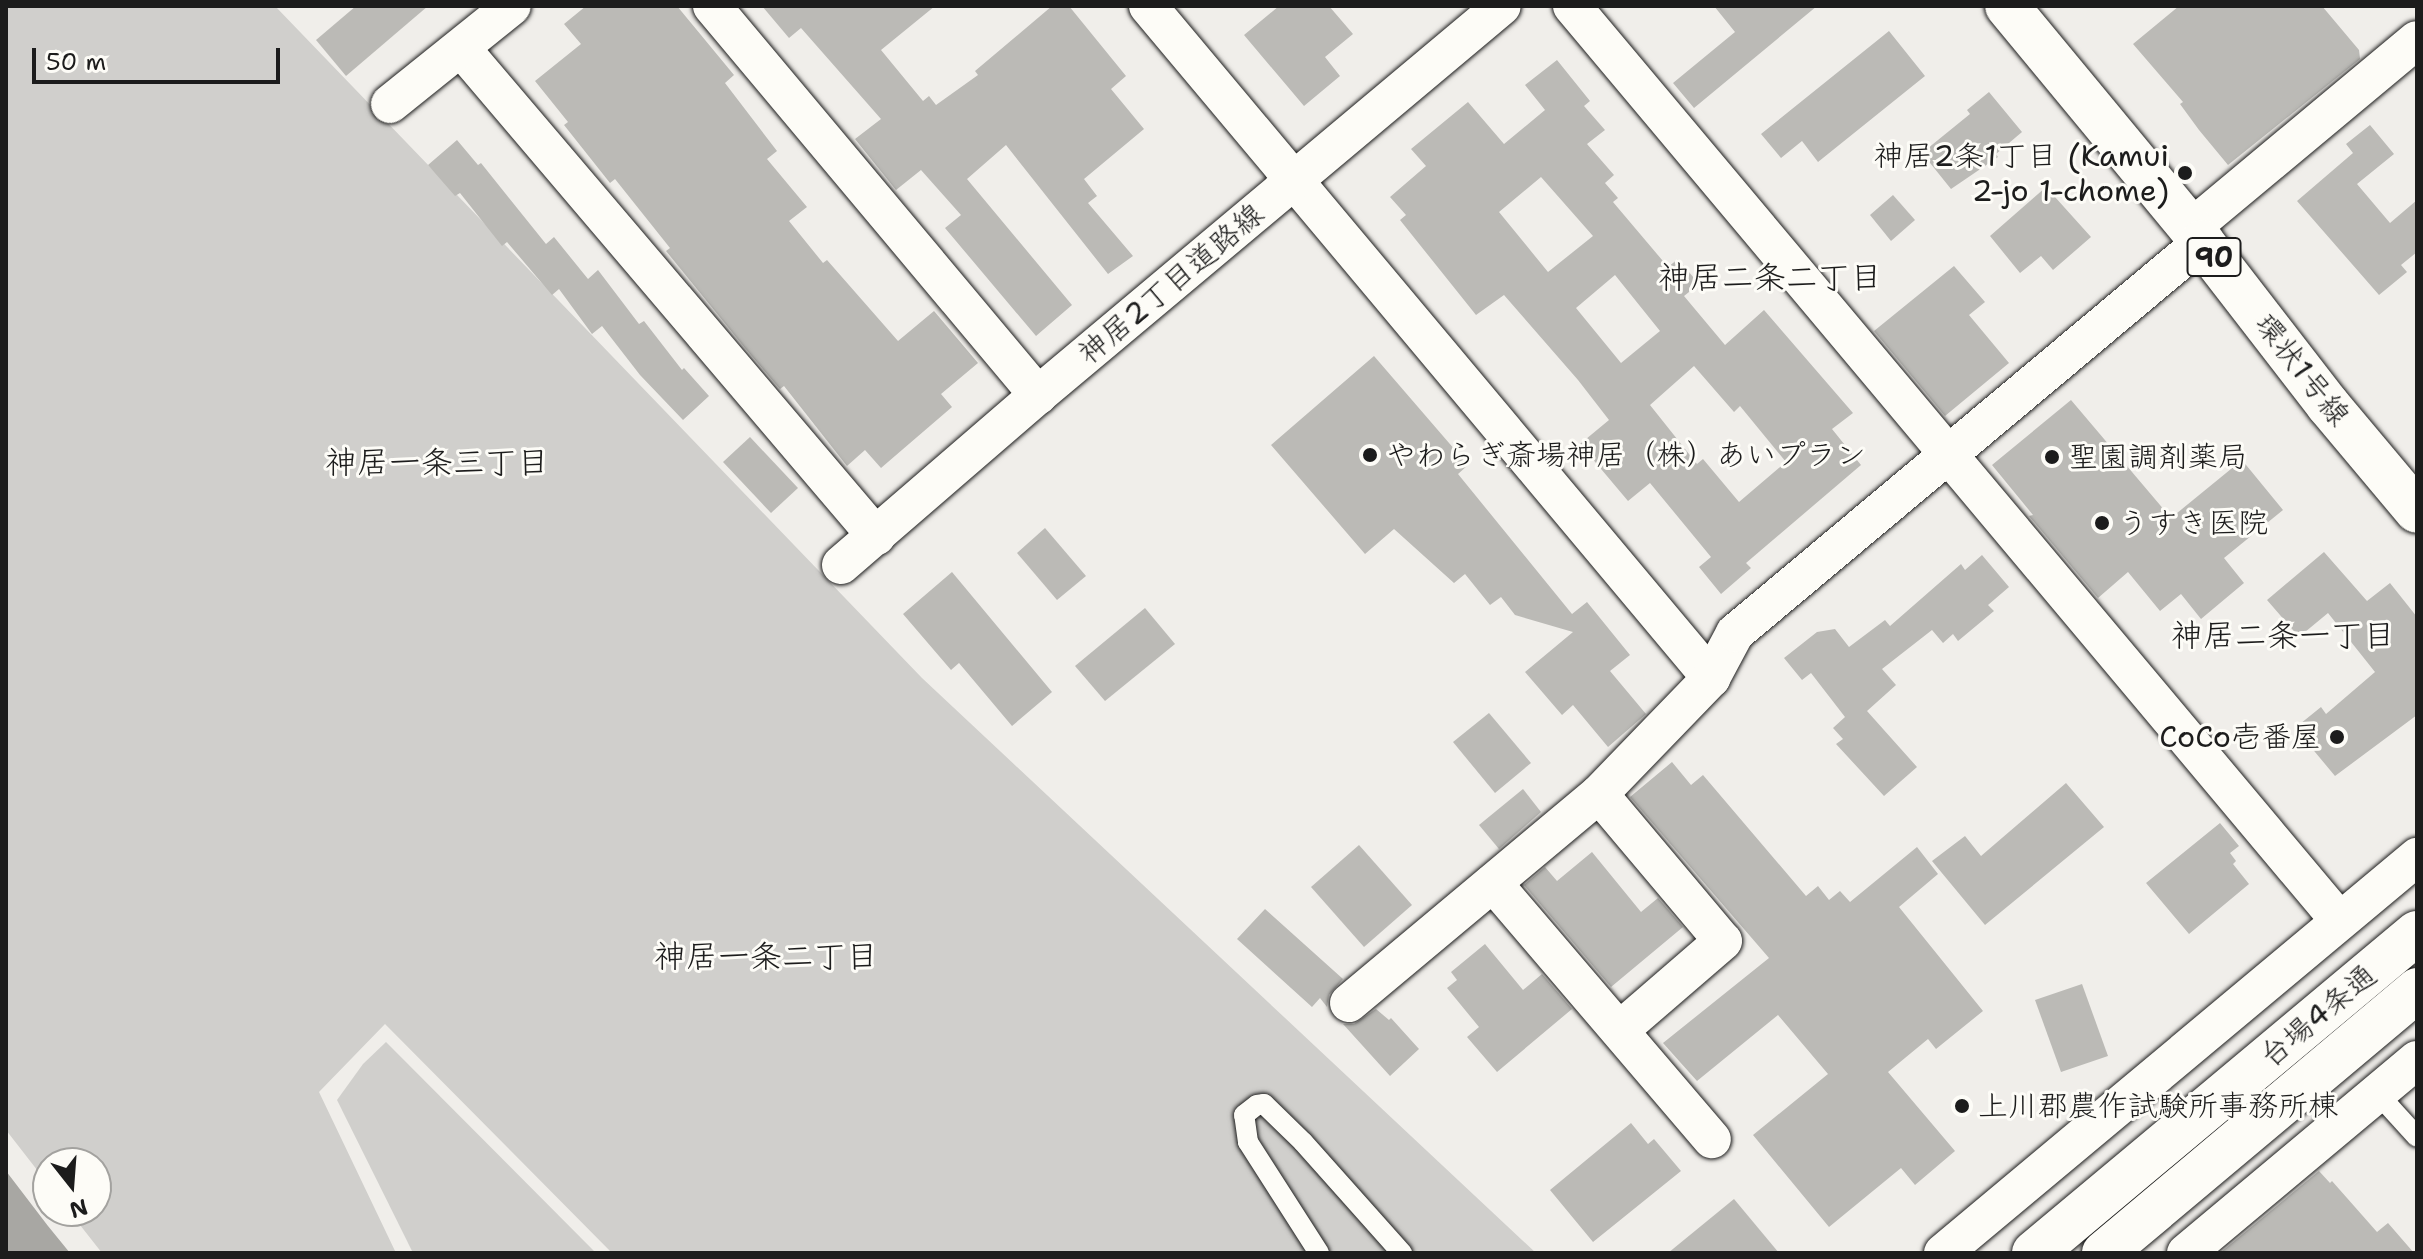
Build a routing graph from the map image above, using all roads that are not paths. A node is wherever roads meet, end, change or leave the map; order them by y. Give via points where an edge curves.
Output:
1 (512, 6) edge
2 (712, 6) edge
3 (1148, 6) edge
4 (1502, 6) edge
5 (1572, 6) edge
6 (2007, 6) edge
7 (2417, 40) edge
8 (461, 48) junction
9 (390, 104) dead end
10 (1296, 180) junction
11 (2196, 235) junction
12 (1038, 395) junction
13 (1949, 455) junction
14 (2417, 511) edge
15 (876, 536) junction
16 (841, 565) dead end
17 (1711, 678) junction
18 (1599, 794) junction
19 (2417, 857) edge
20 (1493, 883) junction
21 (2339, 920) junction
22 (2417, 933) edge
23 (2417, 990) edge
24 (1349, 1003) dead end
25 (1620, 1030) junction
26 (2417, 1060) edge
27 (2377, 1093) junction
28 (2417, 1137) edge
29 (1712, 1139) dead end
30 (1319, 1253) edge
31 (1402, 1253) edge
32 (1943, 1253) edge
33 (2034, 1253) edge
34 (2104, 1253) edge
35 (2186, 1253) edge

1 - 8 street
2 - 12 street
3 - 10 street
4 - 10 street, 神居2丁目道路線
5 - 13 street
6 - 11 main road, 環状1号線 / 90
7 - 11 street
8 - 9 street
8 - 15 street
10 - 12 street, 神居2丁目道路線
10 - 17 street
11 - 13 street
11 - 14 main road, 環状1号線 / 90
12 - 15 street, 神居2丁目道路線
13 - 17 street via 1735,633
13 - 21 street
15 - 16 street, 神居2丁目道路線
17 - 18 street
18 - 20 street
18 - 25 street via 1723,941
19 - 21 street
20 - 24 street
20 - 25 street
21 - 32 street
22 - 33 main road, 台場4条通
23 - 34 main road, 台場4条通
25 - 29 street
26 - 27 street
27 - 28 lane
27 - 35 street
30 - 31 lane via 1248,1142 1244,1115 1257,1105 1264,1104 1303,1142

